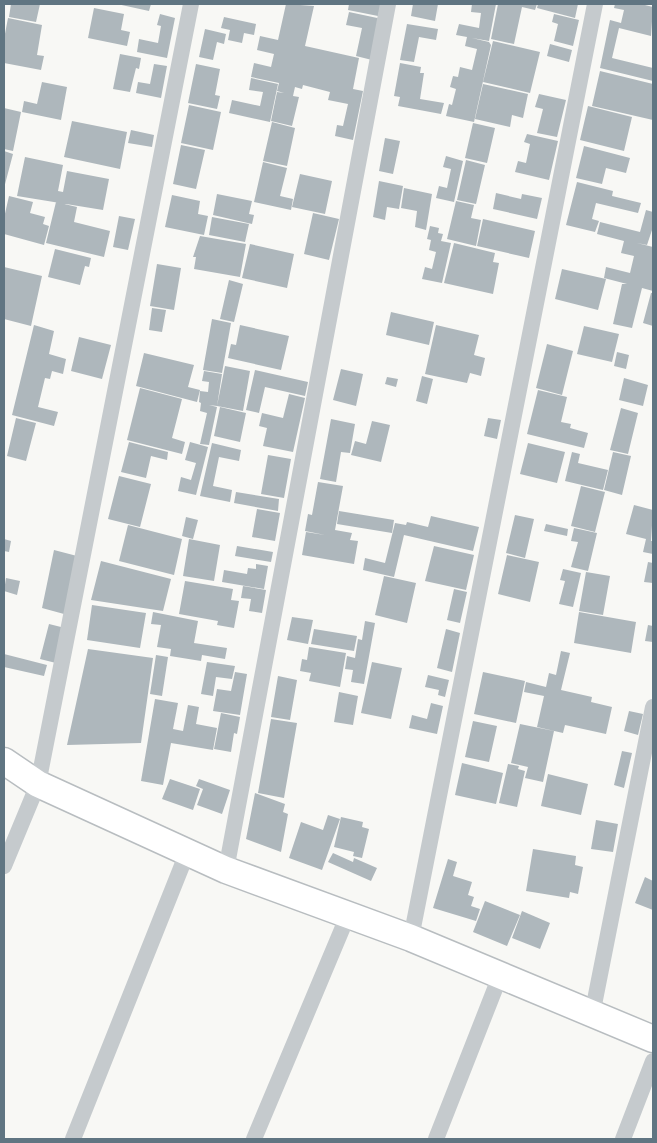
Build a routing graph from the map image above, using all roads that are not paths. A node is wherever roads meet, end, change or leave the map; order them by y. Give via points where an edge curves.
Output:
1 (191, 4) edge
2 (388, 4) edge
3 (595, 4) edge
4 (653, 707) edge
5 (4, 761) edge
6 (38, 784) junction
7 (187, 853) junction
8 (4, 866) edge
9 (226, 870) junction
10 (348, 915) junction
11 (411, 938) junction
12 (500, 976) junction
13 (592, 1015) junction
14 (653, 1039) edge
15 (653, 1061) edge
16 (74, 1139) edge
17 (254, 1139) edge
18 (436, 1139) edge
19 (623, 1139) edge

1 - 6 street
2 - 9 street
3 - 11 street
4 - 13 street
5 - 6 main road
6 - 7 main road
6 - 8 street
7 - 9 main road
7 - 16 street
9 - 10 main road
10 - 11 main road
10 - 17 street
11 - 12 main road
12 - 13 main road
12 - 18 street
13 - 14 main road
15 - 19 street

